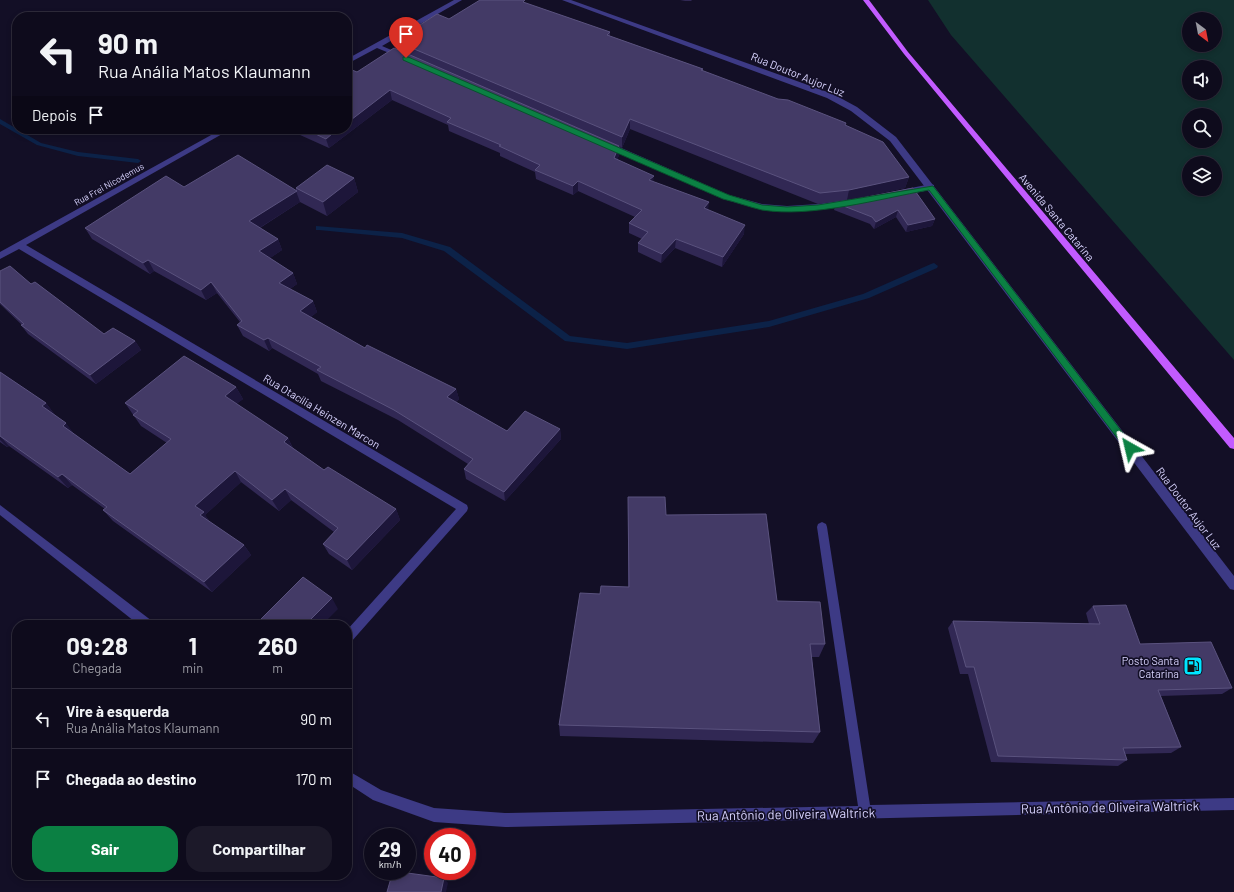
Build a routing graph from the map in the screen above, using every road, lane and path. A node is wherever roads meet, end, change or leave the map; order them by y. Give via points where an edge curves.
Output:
1 (459, 0) edge
2 (565, 0) edge
3 (866, 0) edge
4 (377, 46) junction
5 (406, 58) edge
6 (352, 59) edge
7 (218, 134) edge
8 (602, 144) edge
9 (931, 187) junction
10 (893, 194) edge
11 (856, 201) edge
12 (19, 245) junction
13 (0, 256) edge
14 (1234, 445) edge
15 (0, 509) edge
16 (822, 527) dead end
17 (1234, 585) edge
18 (142, 620) edge
19 (352, 632) edge
20 (352, 779) edge
21 (1234, 804) edge
22 (865, 812) junction

1 - 4 street
2 - 9 street, Rua Doutor Aujor Luz via 830,96 869,119 893,139
3 - 14 main road, Avenida Santa Catarina via 906,53
4 - 5 street
4 - 6 street
7 - 12 street, Rua Frei Nicodemus
8 - 11 street via 726,197 762,207 818,208
9 - 10 street
9 - 17 street, Rua Doutor Aujor Luz
12 - 13 street, Rua Frei Nicodemus
12 - 19 street, Rua Otacília Heinzen Marcon via 463,508
15 - 18 street
16 - 22 street
20 - 22 street, Rua Antônio de Oliveira Waltrick via 378,795 434,815 497,819
21 - 22 street, Rua Antônio de Oliveira Waltrick

